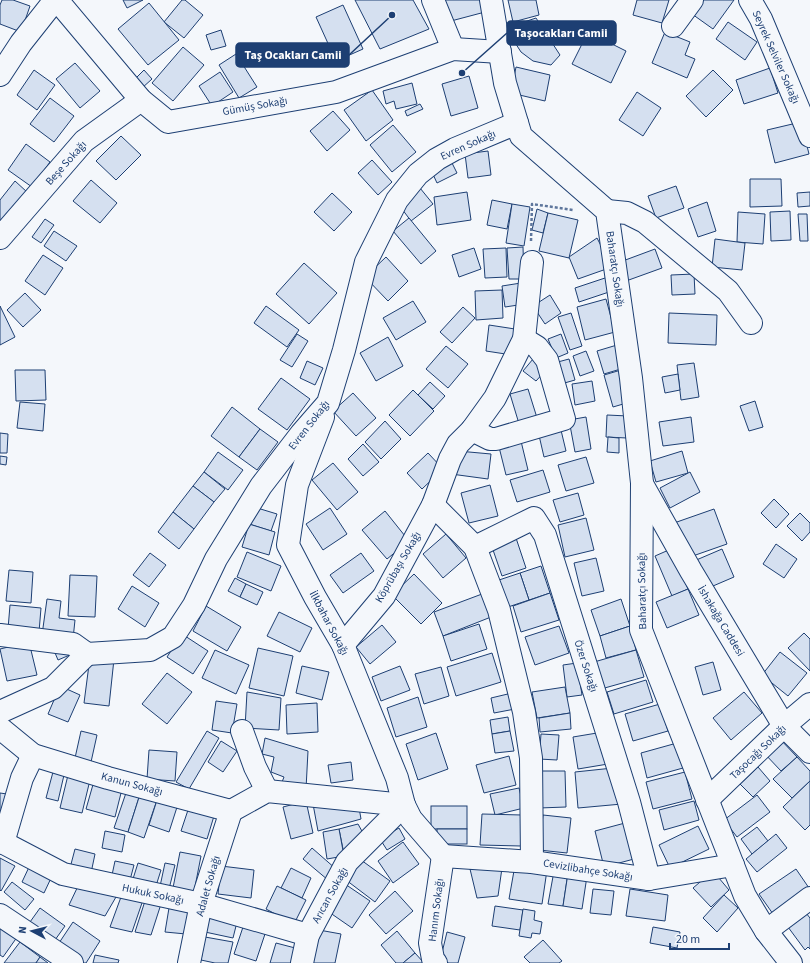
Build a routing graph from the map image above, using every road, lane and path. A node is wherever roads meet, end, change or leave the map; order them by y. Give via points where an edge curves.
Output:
1 (56, 0) edge
2 (433, 0) edge
3 (491, 0) edge
4 (692, 0) edge
5 (750, 0) edge
6 (673, 26) dead end
7 (453, 49) junction
8 (500, 52) junction
9 (0, 75) edge
10 (142, 100) junction
11 (517, 124) junction
12 (810, 136) edge
13 (607, 212) junction
14 (0, 238) edge
15 (532, 262) joint
16 (751, 323) dead end
17 (524, 339) junction
18 (328, 403) junction
19 (472, 430) junction
20 (642, 483) junction
21 (433, 505) junction
22 (476, 548) junction
23 (0, 635) edge
24 (342, 645) junction
25 (87, 654) junction
26 (810, 704) edge
27 (0, 712) edge
28 (784, 726) junction
29 (0, 728) edge
30 (242, 731) dead end
31 (810, 752) edge
32 (33, 755) junction
33 (267, 790) junction
34 (708, 800) junction
35 (404, 805) junction
36 (231, 811) junction
37 (2, 842) edge
38 (443, 856) junction
39 (532, 862) junction
40 (732, 865) junction
41 (649, 879) junction
42 (810, 898) edge
43 (201, 904) junction
44 (0, 915) edge
45 (766, 931) junction
46 (308, 935) junction
47 (72, 963) edge
48 (189, 963) edge
49 (302, 963) edge
50 (436, 963) edge
51 (791, 963) edge

1 - 9 street via 20,43
1 - 10 street, Gümüş Sokağı
2 - 7 street
3 - 8 street
4 - 6 street
5 - 12 street, Seyrek Selviler Sokağı via 761,19
7 - 8 street, Gümüş Sokağı
7 - 10 street, Gümüş Sokağı via 336,92 168,122
8 - 11 street via 505,83
10 - 14 street, Beşe Sokağı via 84,141
11 - 13 street via 521,136
11 - 18 street, Evren Sokağı via 454,149 436,159 418,174 397,200 366,262
13 - 15 path via 532,204
13 - 16 street via 627,214 645,222 728,291
13 - 20 street, Baharatçı Sokağı via 631,378
15 - 17 street
17 - 19 street, Köprübaşı Sokağı via 495,398
17 - 19 street via 537,347 547,360 564,419 496,439 490,439
18 - 24 street, İlkbahar Sokağı via 297,485 288,545
18 - 25 street, Evren Sokağı via 261,486 216,559 194,605 173,637 150,650
19 - 21 street, Köprübaşı Sokağı via 458,444 450,459
20 - 28 street, İshakağa Caddesi via 691,571
20 - 34 street, Baharatçı Sokağı via 641,630
21 - 22 street
21 - 24 street, Köprübaşı Sokağı via 384,596
22 - 39 street via 499,610 524,712 531,758
22 - 41 street, Özer Sokağı via 534,518 544,535 630,802
23 - 25 street via 73,644
24 - 35 street, İlkbahar Sokağı via 397,778
25 - 27 street via 53,688
26 - 28 street, Taşocağı Sokağı
28 - 31 street, İshakağa Caddesi
28 - 34 street, Taşocağı Sokağı
29 - 32 street
30 - 33 street via 255,767
32 - 36 street, Kanun Sokağı
32 - 37 street via 22,778
33 - 35 street
33 - 36 street
34 - 40 street, Baharatçı Sokağı
35 - 38 street, İlkbahar Sokağı via 411,819
35 - 46 street, Arıcan Sokağı via 348,862
36 - 43 street, Adalet Sokağı
37 - 43 street, Hukuk Sokağı via 63,874
38 - 39 street, Cevizlibahçe Sokağı
38 - 50 street, Hanım Sokağı via 430,943
39 - 41 street, Cevizlibahçe Sokağı
40 - 41 street, Cevizlibahçe Sokağı
40 - 45 street, Baharatçı Sokağı via 745,896
42 - 45 street
43 - 46 street, Hukuk Sokağı
43 - 48 street, Adalet Sokağı
44 - 47 street
45 - 51 street, Baharatçı Sokağı
46 - 49 street, Arıcan Sokağı

